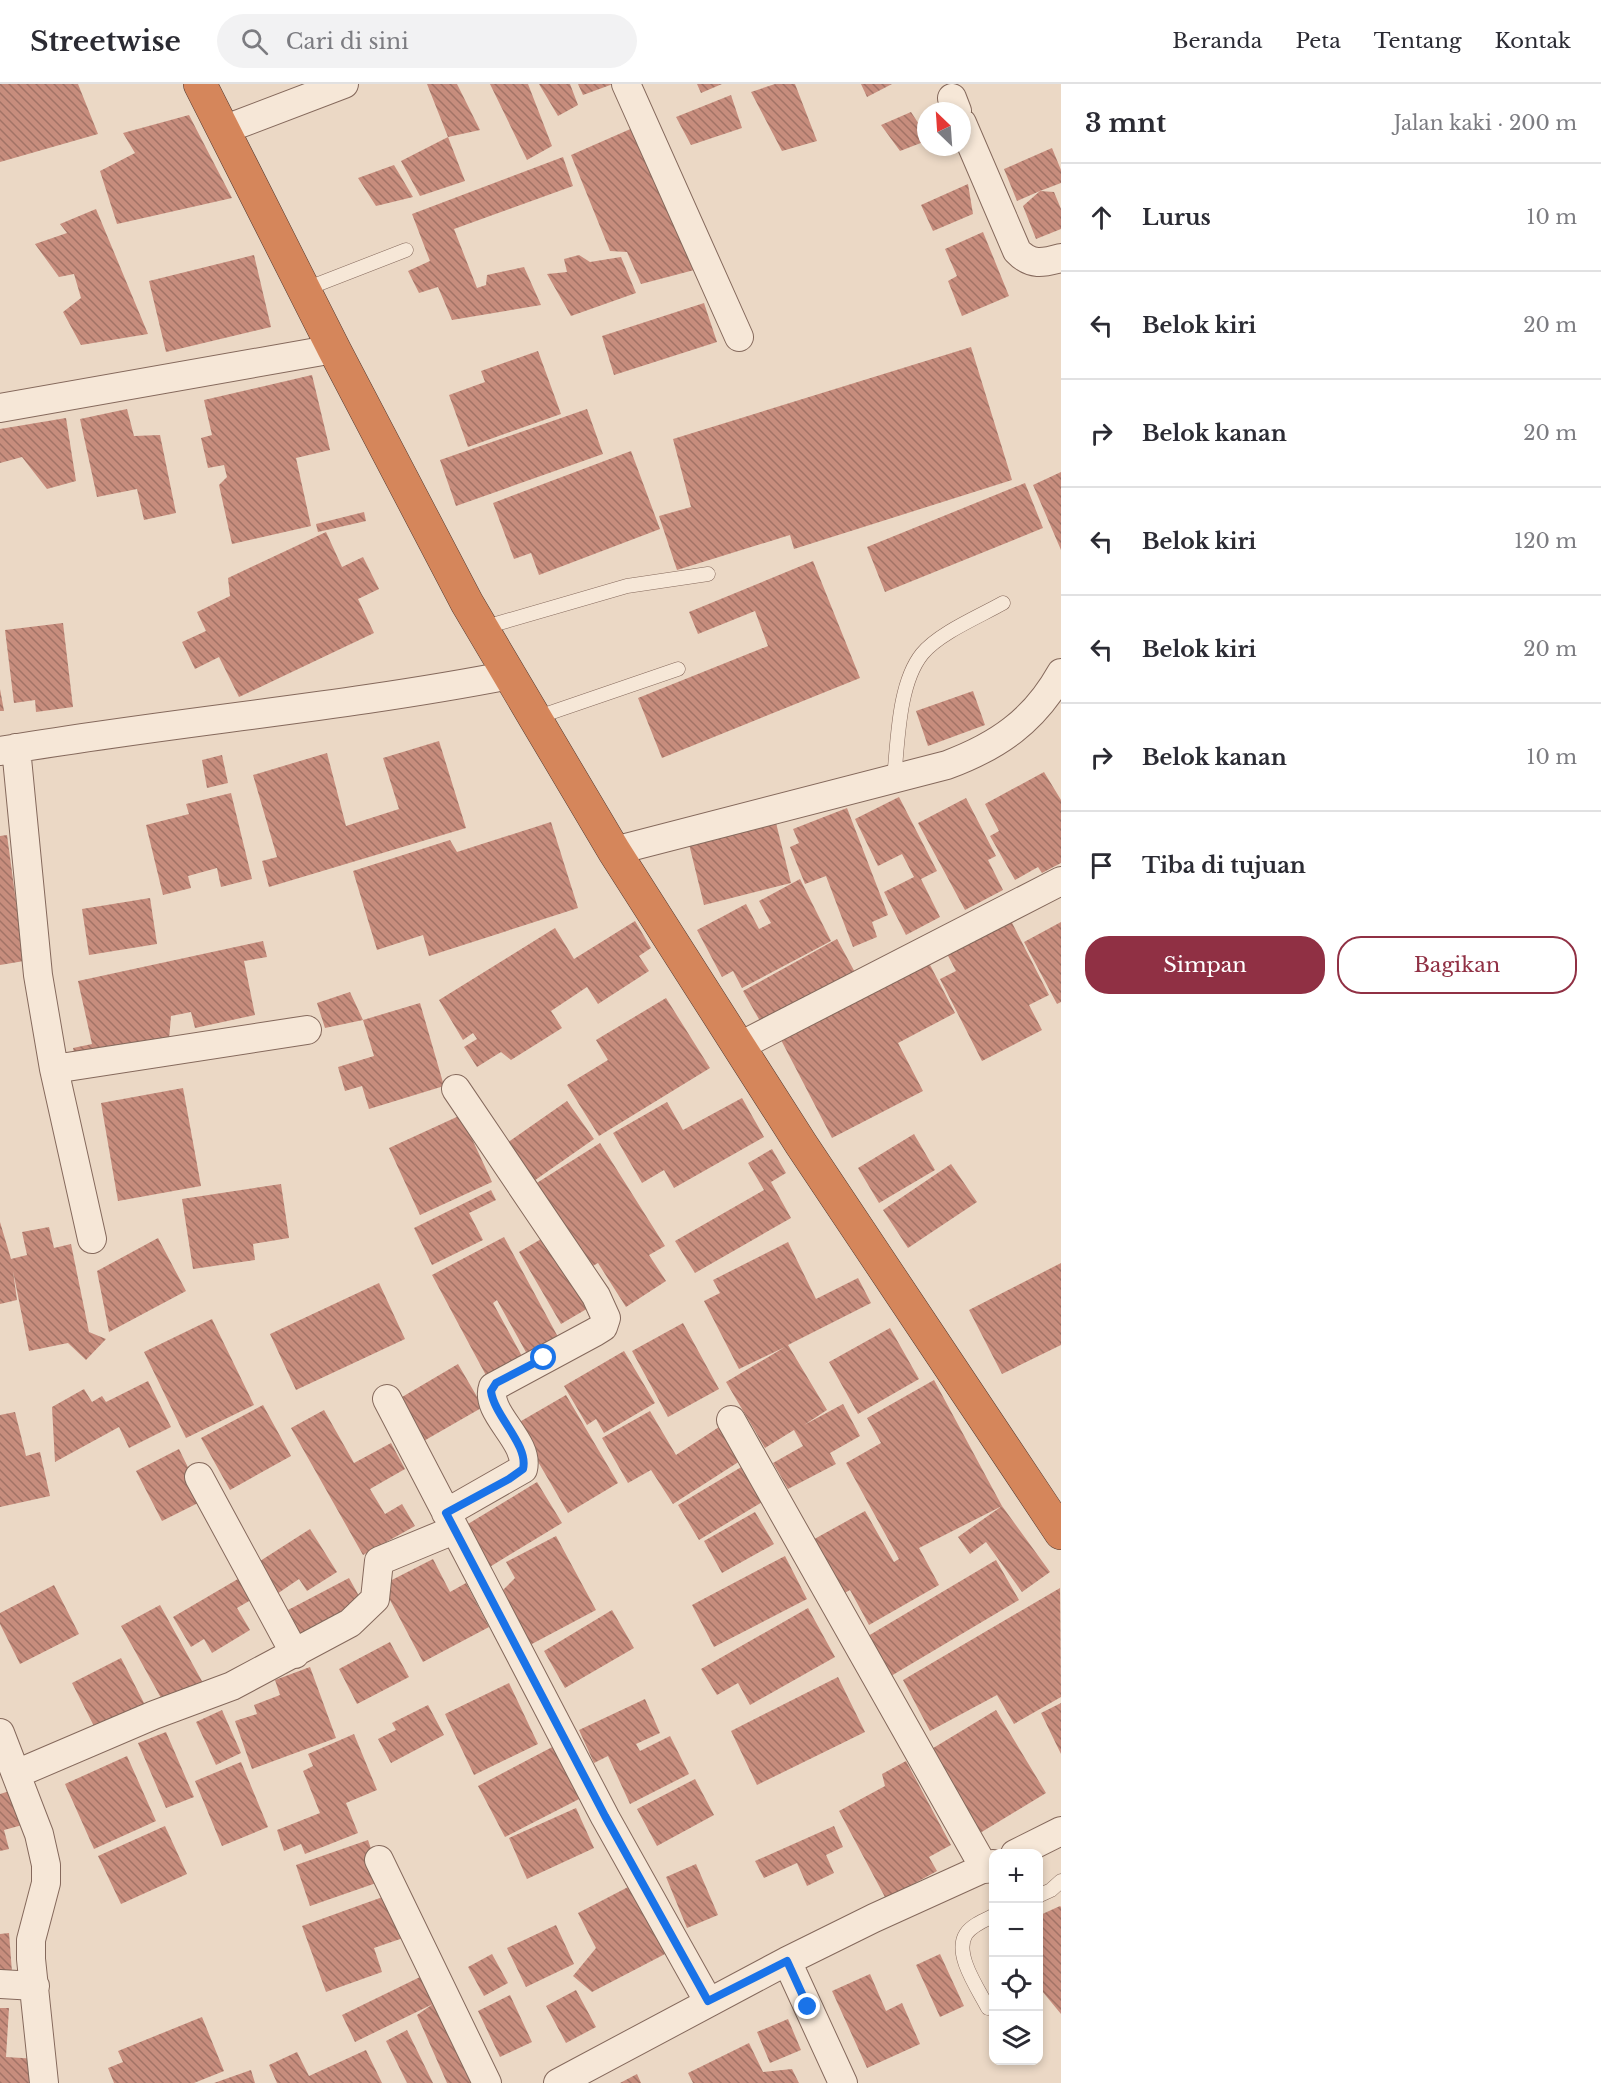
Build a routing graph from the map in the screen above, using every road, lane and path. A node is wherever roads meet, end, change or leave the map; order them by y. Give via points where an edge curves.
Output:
1 (200, 84) edge
2 (344, 84) edge
3 (626, 84) edge
4 (223, 130) junction
5 (971, 144) edge
6 (406, 250) dead end
7 (1061, 258) edge
8 (303, 290) junction
9 (739, 337) dead end
10 (334, 349) junction
11 (0, 408) edge
12 (708, 574) dead end
13 (1004, 603) dead end
14 (482, 628) junction
15 (678, 669) dead end
16 (1061, 672) edge
17 (510, 675) junction
18 (535, 718) junction
19 (8, 749) edge
20 (894, 778) junction
21 (614, 851) junction
22 (1061, 881) edge
23 (307, 1030) dead end
24 (740, 1046) junction
25 (54, 1070) junction
26 (456, 1089) dead end
27 (92, 1239) dead end
28 (387, 1399) dead end
29 (731, 1420) dead end
30 (199, 1477) dead end
31 (1056, 1514) edge
32 (450, 1522) junction
33 (295, 1654) junction
34 (0, 1732) edge
35 (16, 1774) junction
36 (1061, 1832) edge
37 (1025, 1849) edge
38 (379, 1860) dead end
39 (989, 1867) edge
40 (1061, 1881) edge
41 (1043, 1894) edge
42 (989, 1918) edge
43 (787, 1961) junction
44 (0, 1984) edge
45 (35, 1986) junction
46 (708, 2001) junction
47 (988, 2008) dead end
48 (44, 2083) edge
49 (487, 2083) edge
50 (558, 2083) edge
51 (843, 2083) edge

1 - 4 highway
2 - 4 street
3 - 9 street
4 - 8 highway
5 - 7 street via 1017,251 1032,262
6 - 8 lane
8 - 10 highway
10 - 11 street
10 - 14 highway
12 - 14 lane via 627,586
13 - 20 lane via 922,653 901,711
14 - 17 highway
15 - 18 lane
16 - 20 street via 1035,711 989,747 947,765
17 - 18 highway
17 - 19 street
18 - 21 highway
19 - 25 street
20 - 21 street
21 - 24 highway
22 - 24 street
23 - 25 street
24 - 31 highway via 888,1278
25 - 27 street
26 - 32 street via 596,1296 606,1320 581,1340 493,1387 496,1407 523,1455 523,1469
28 - 32 street
29 - 39 street
30 - 33 street
32 - 33 street via 379,1561 378,1588 371,1605 350,1623
32 - 46 street
33 - 35 street via 232,1686
34 - 35 street
35 - 45 street via 39,1834 47,1874 31,1941
36 - 37 street
38 - 49 street
39 - 43 street
40 - 41 lane
42 - 47 lane via 968,1931 962,1946 965,1961
43 - 46 street
43 - 51 street
44 - 45 street
45 - 48 street
46 - 50 street

